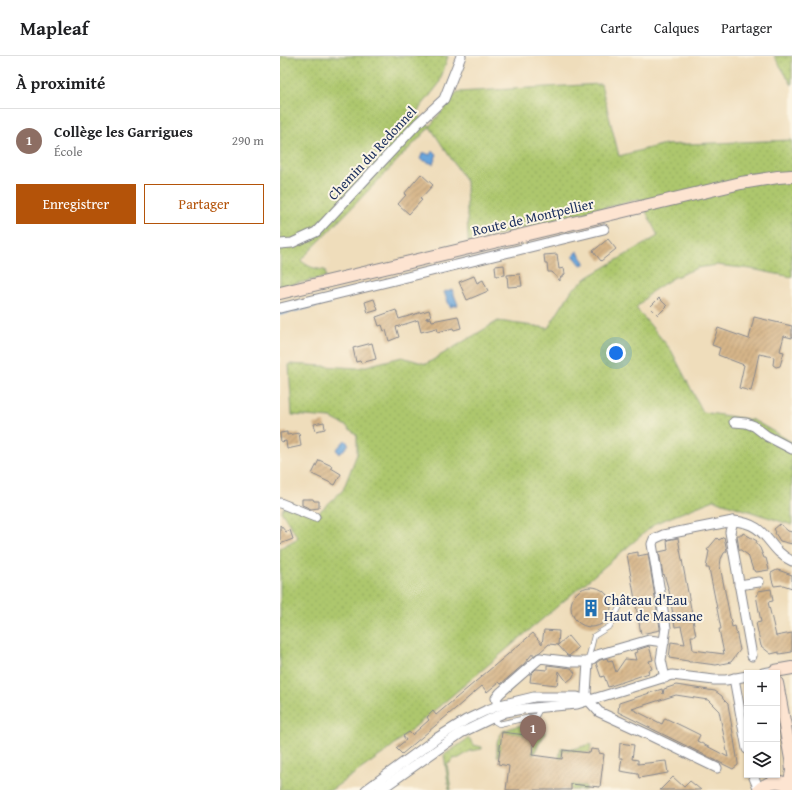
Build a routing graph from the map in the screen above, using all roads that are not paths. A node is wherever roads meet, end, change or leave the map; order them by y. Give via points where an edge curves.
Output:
1 (461, 56) edge
2 (792, 176) edge
3 (604, 230) dead end
4 (280, 244) edge
5 (281, 293) edge
6 (280, 308) edge
7 (734, 422) dead end
8 (792, 449) edge
9 (280, 503) edge
10 (315, 517) dead end
11 (733, 522) junction
12 (792, 561) edge
13 (759, 582) dead end
14 (739, 585) junction
15 (620, 606) dead end
16 (664, 642) junction
17 (752, 656) dead end
18 (588, 662) junction
19 (792, 668) edge
20 (780, 671) edge
21 (744, 676) edge
22 (665, 678) junction
23 (734, 678) junction
24 (780, 699) edge
25 (589, 701) junction
26 (498, 706) junction
27 (746, 742) edge
28 (717, 768) dead end
29 (755, 778) edge
30 (791, 787) edge
31 (366, 790) edge
32 (380, 790) edge
33 (759, 790) edge

1 - 4 street, Chemin du Redonnel via 444,99 418,123 316,232
2 - 5 street, Route de Montpellier via 741,183
3 - 6 street
7 - 8 street via 754,426
9 - 10 street
11 - 12 street via 753,525 768,538 779,554
11 - 14 street via 730,532
11 - 16 street via 657,536 654,539 652,544 666,628
13 - 14 street
14 - 17 street
15 - 18 lane via 610,626 594,636
16 - 18 street via 648,640 597,655
16 - 22 street via 661,660
18 - 25 street via 586,693
18 - 26 street via 540,658 500,693 496,698
19 - 20 street
21 - 23 street
22 - 23 street via 672,675 714,680
22 - 25 street
23 - 27 street
24 - 30 street via 791,759
25 - 26 street via 571,697 534,697
25 - 28 street via 599,712
25 - 32 street via 506,712 490,718 461,733
26 - 31 street via 466,720 437,738
29 - 33 street
30 - 33 street via 775,782

